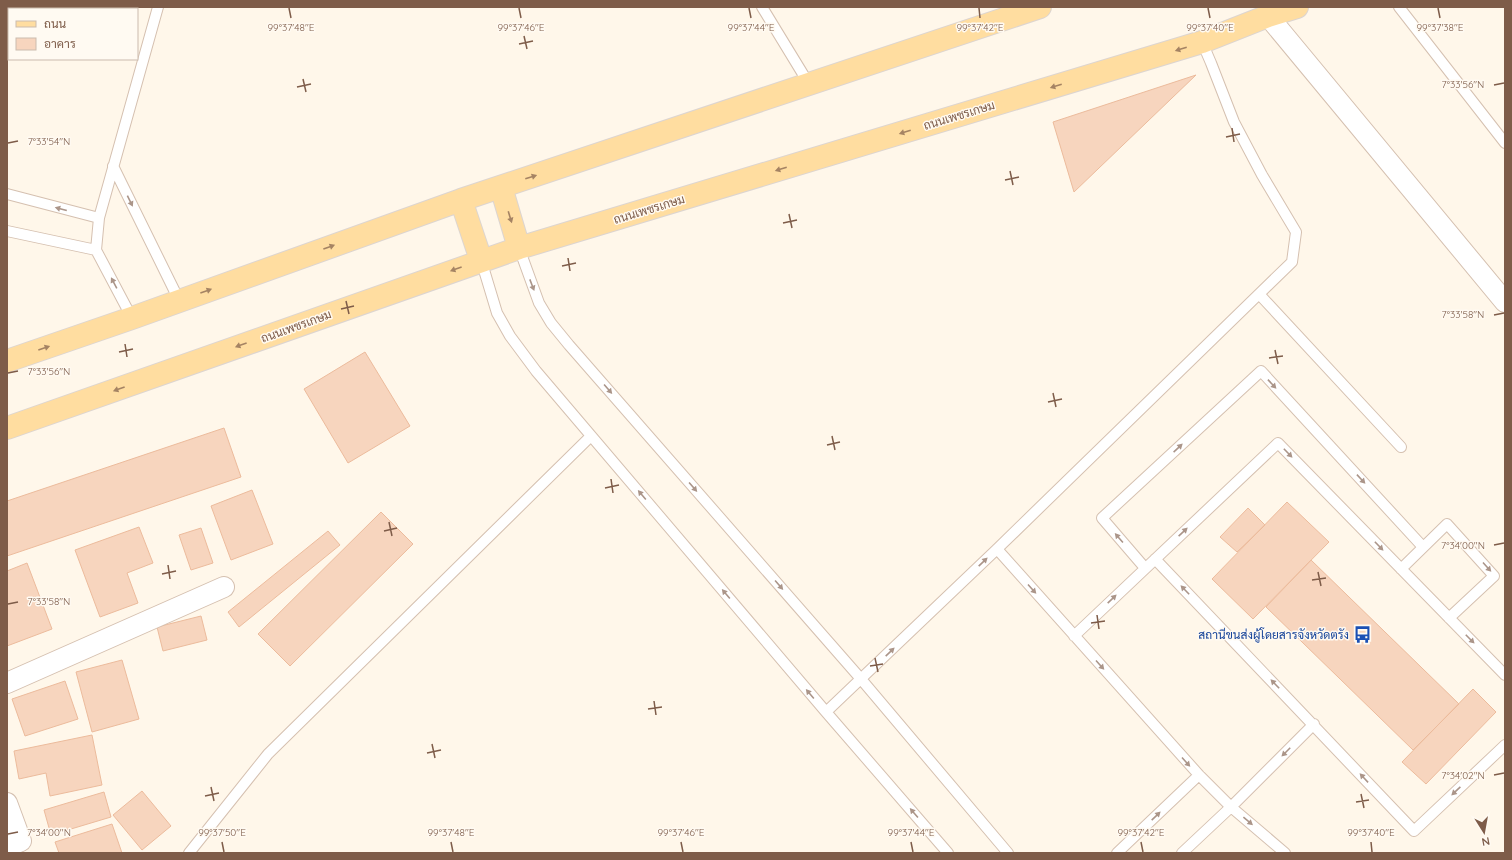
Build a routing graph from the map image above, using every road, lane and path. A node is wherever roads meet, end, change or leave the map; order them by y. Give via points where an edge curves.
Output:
1 (158, 7) edge
2 (762, 7) edge
3 (1040, 7) edge
4 (1297, 7) edge
5 (1399, 7) edge
6 (1268, 16) junction
7 (1202, 42) junction
8 (809, 84) junction
9 (1505, 143) edge
10 (113, 166) junction
11 (501, 187) junction
12 (7, 194) edge
13 (461, 200) junction
14 (98, 218) junction
15 (7, 230) edge
16 (520, 248) junction
17 (96, 250) junction
18 (481, 260) junction
19 (1259, 294) junction
20 (179, 300) junction
21 (1505, 302) edge
22 (132, 318) junction
23 (7, 361) edge
24 (7, 428) edge
25 (591, 436) junction
26 (1402, 447) dead end
27 (1423, 547) junction
28 (997, 549) junction
29 (1155, 558) junction
30 (1145, 568) junction
31 (1401, 569) junction
32 (224, 587) dead end
33 (1449, 618) junction
34 (1074, 636) junction
35 (1505, 675) edge
36 (861, 679) junction
37 (7, 683) edge
38 (826, 712) junction
39 (1314, 724) junction
40 (1505, 745) edge
41 (1199, 776) junction
42 (7, 803) edge
43 (1231, 807) junction
44 (7, 847) edge
45 (189, 853) edge
46 (948, 853) edge
47 (1008, 853) edge
48 (1118, 853) edge
49 (1182, 853) edge
50 (1285, 853) edge

1 - 10 lane
2 - 8 lane
3 - 8 main road
4 - 6 main road, ถนนเพชรเกษม
5 - 9 lane
6 - 7 main road, ถนนเพชรเกษม
6 - 21 street
7 -> 16 main road, ถนนเพชรเกษม
7 - 19 lane via 1234,122 1296,232 1292,262
11 -> 8 main road
10 - 14 lane
10 -> 20 lane
11 - 13 main road
11 -> 16 main road
14 -> 12 lane
13 - 18 main road
20 -> 13 main road
14 - 17 lane
15 - 17 lane
16 - 18 main road, ถนนเพชรเกษม
16 -> 36 lane via 539,303 551,323
22 -> 17 lane
18 -> 24 main road, ถนนเพชรเกษม
18 - 25 lane via 497,313 510,336
19 - 26 lane
19 - 28 lane
20 - 22 main road
23 -> 22 main road
38 -> 25 lane
25 - 45 lane via 268,754
30 -> 27 lane via 1102,518 1261,371
27 - 31 lane
27 -> 33 lane via 1447,524 1494,576
28 -> 34 lane
36 -> 28 lane
29 - 30 lane
29 -> 31 lane via 1278,443
39 -> 29 lane
34 -> 30 lane
31 - 33 lane
32 - 37 street
33 -> 35 lane
34 -> 41 lane
36 - 38 lane
36 - 47 lane
46 -> 38 lane
40 -> 39 lane via 1414,831
39 -> 43 lane
41 - 43 lane
48 -> 41 lane
42 - 44 street via 21,841
43 - 49 lane
43 -> 50 lane

